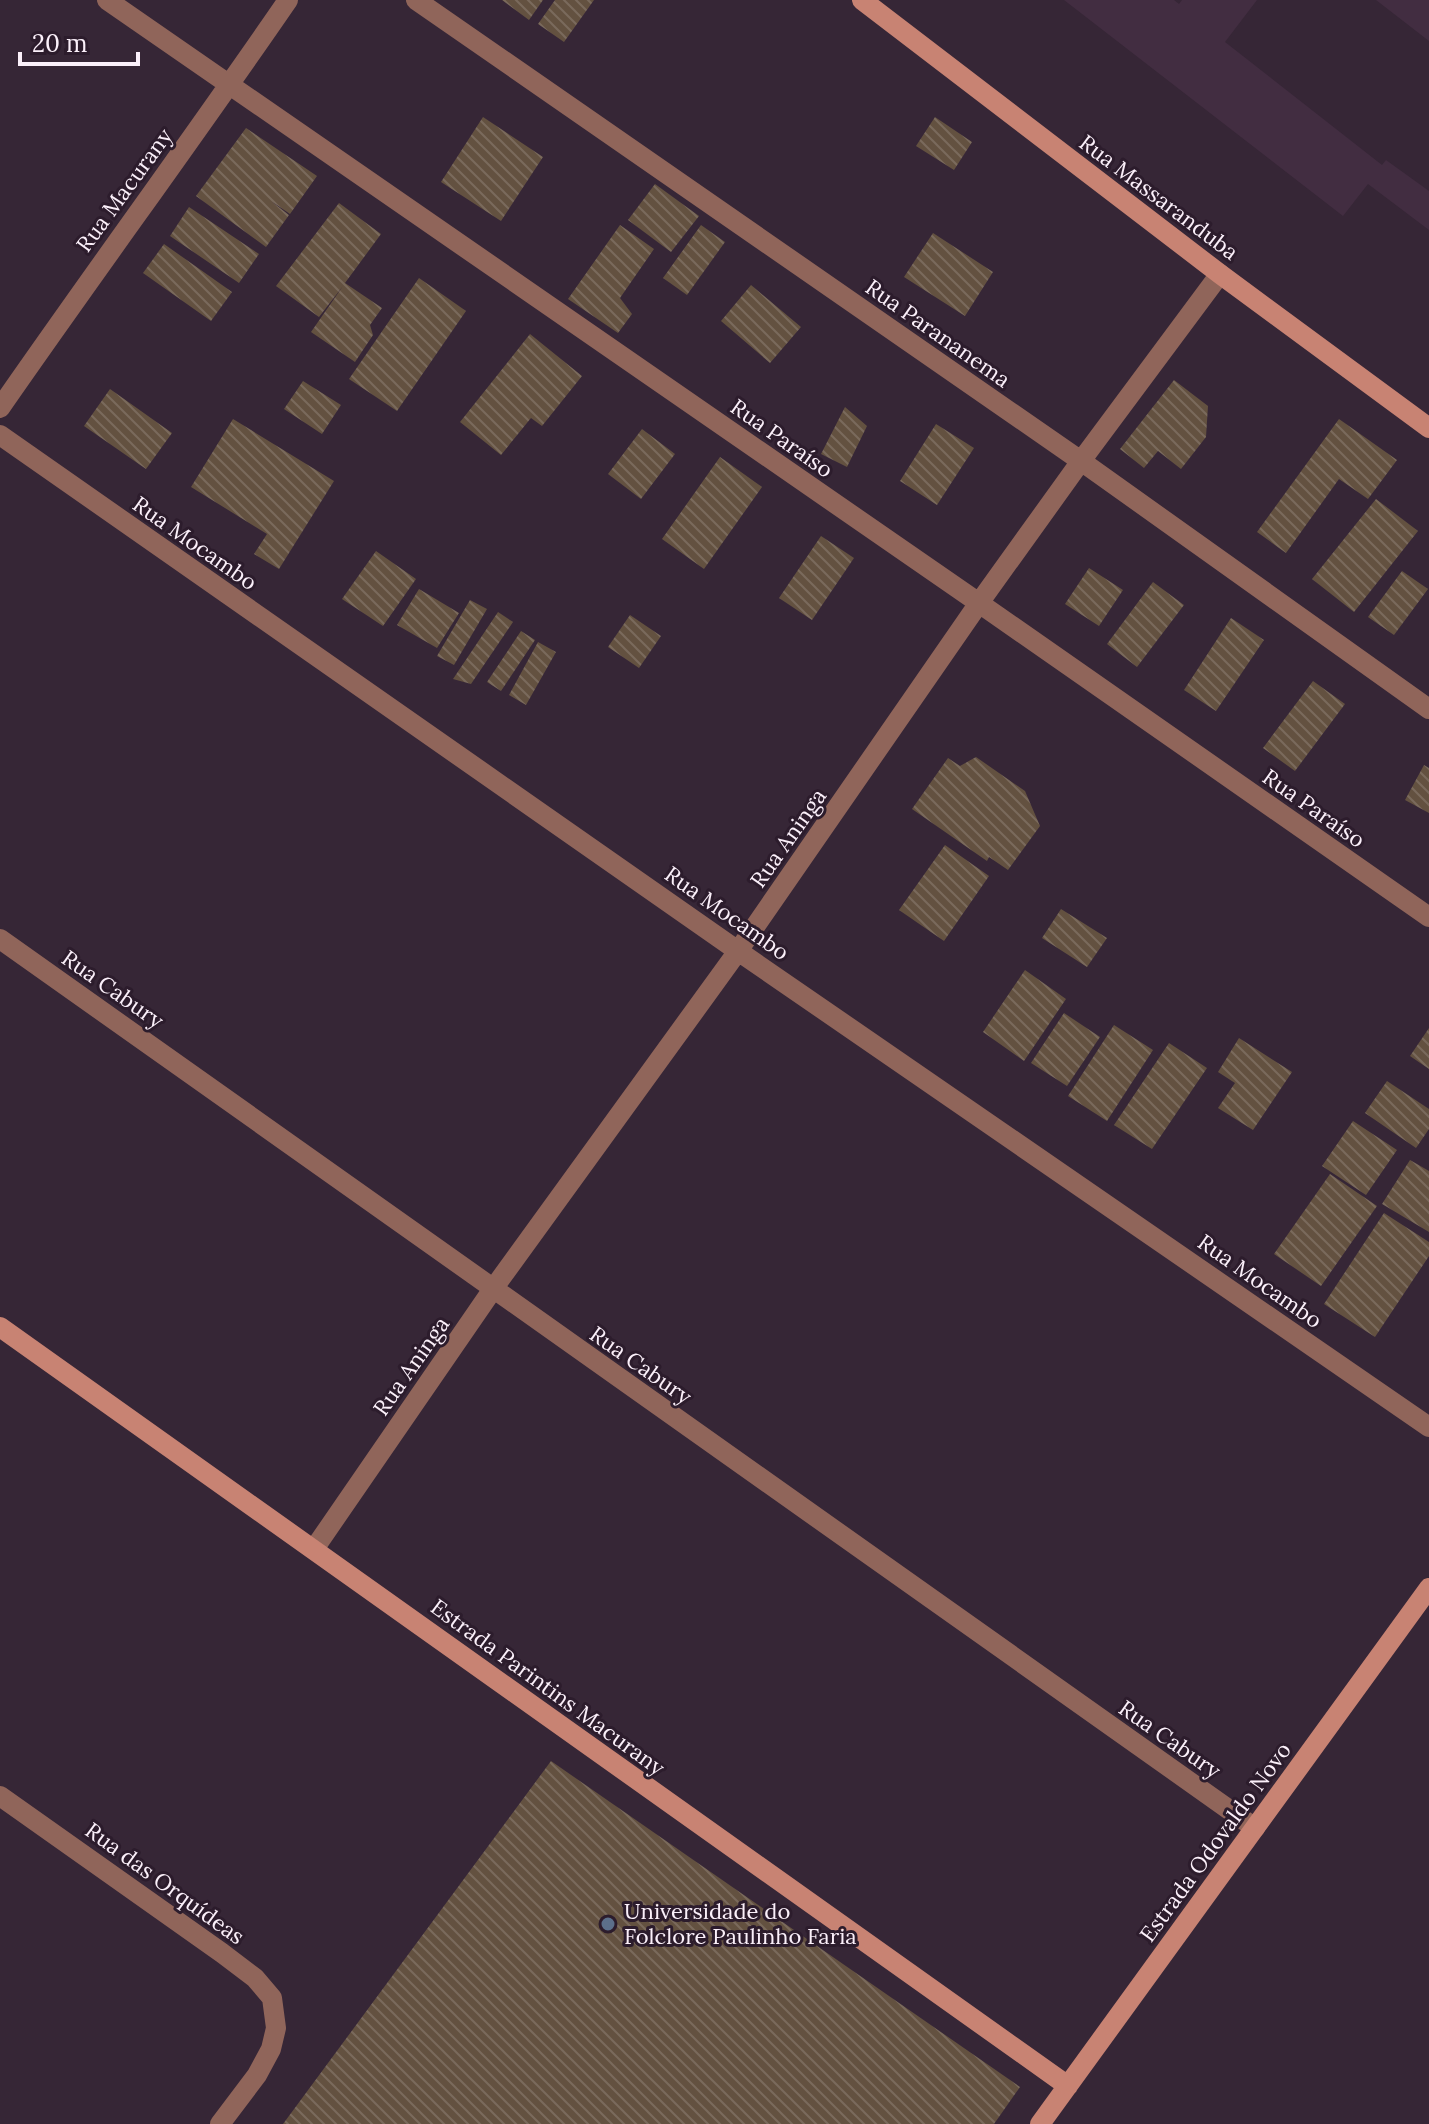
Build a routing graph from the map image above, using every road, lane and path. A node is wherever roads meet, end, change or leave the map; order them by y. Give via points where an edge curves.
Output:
1 (107, 0) edge
2 (288, 0) edge
3 (416, 0) edge
4 (862, 0) edge
5 (230, 85) junction
6 (1220, 274) junction
7 (0, 408) edge
8 (1429, 428) edge
9 (0, 435) edge
10 (1081, 461) junction
11 (979, 603) junction
12 (1429, 709) edge
13 (1429, 917) edge
14 (0, 939) edge
15 (738, 951) junction
16 (493, 1289) junction
17 (0, 1327) edge
18 (1429, 1427) edge
19 (314, 1549) junction
20 (1429, 1588) edge
21 (0, 1796) edge
22 (1255, 1828) junction
23 (1068, 2086) junction
24 (220, 2124) edge
25 (1040, 2124) edge

1 - 5 street, Rua Paraíso
2 - 5 street, Rua Macurany
3 - 10 street, Rua Parananema
4 - 6 street, Rua Massaranduba
5 - 7 street, Rua Macurany
5 - 11 street, Rua Paraíso
6 - 8 street, Rua Massaranduba
6 - 10 street, Rua Aninga
9 - 15 street, Rua Mocambo
10 - 11 street, Rua Aninga
10 - 12 street, Rua Parananema
11 - 13 street, Rua Paraíso
11 - 15 street, Rua Aninga
14 - 16 street, Rua Cabury
15 - 16 street, Rua Aninga
15 - 18 street, Rua Mocambo
16 - 19 street, Rua Aninga
16 - 22 street, Rua Cabury
17 - 19 street, Estrada Parintins Macurany
19 - 23 street, Estrada Parintins Macurany
20 - 22 street, Estrada Odovaldo Novo
21 - 24 street, Rua das Orquídeas via 255,1978 272,1998 276,2028 271,2049
22 - 23 street, Estrada Odovaldo Novo
23 - 25 street, Estrada Odovaldo Novo

